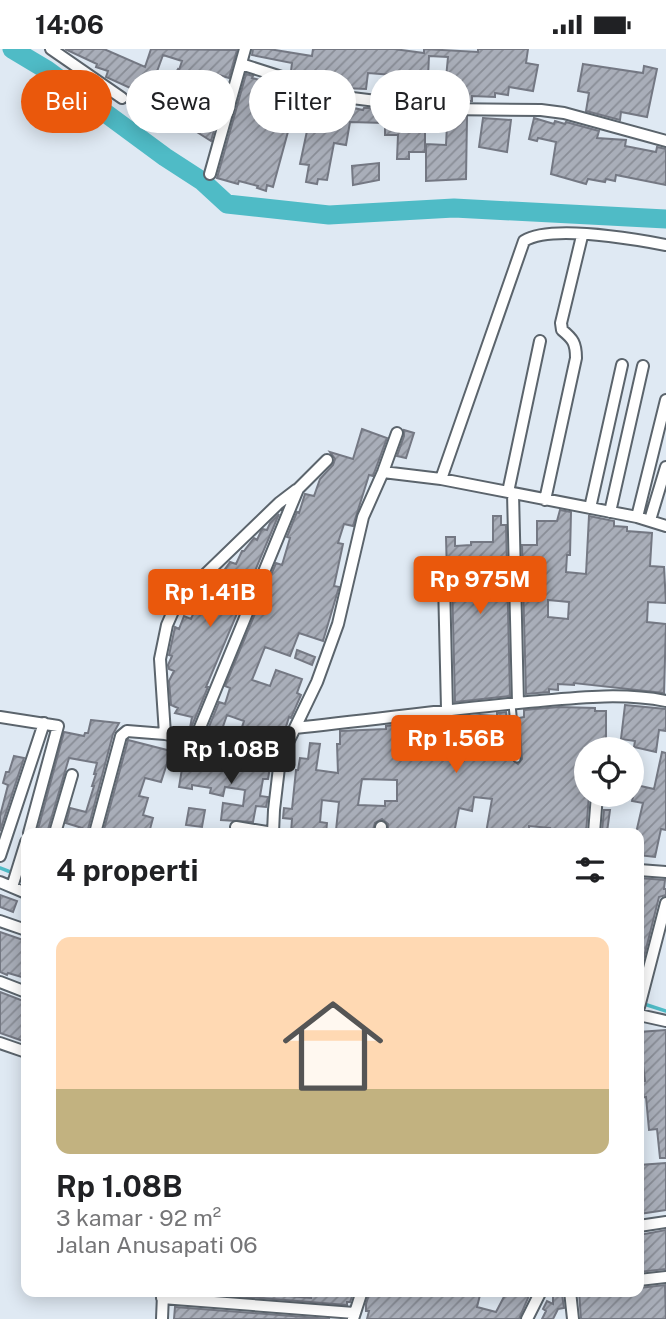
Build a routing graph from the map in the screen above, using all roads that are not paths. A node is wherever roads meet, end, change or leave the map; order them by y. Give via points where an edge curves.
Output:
1 (51, 49) edge
2 (245, 49) edge
3 (241, 64) junction
4 (122, 97) dead end
5 (666, 141) edge
6 (210, 174) dead end
7 (582, 236) junction
8 (666, 245) edge
9 (540, 341) dead end
10 (622, 365) dead end
11 (643, 366) dead end
12 (666, 400) edge
13 (397, 433) dead end
14 (327, 460) dead end
15 (666, 467) edge
16 (383, 472) junction
17 (441, 479) junction
18 (298, 489) junction
19 (510, 493) junction
20 (544, 500) junction
21 (590, 508) junction
22 (610, 512) junction
23 (637, 517) junction
24 (650, 520) junction
25 (666, 526) edge
26 (444, 582) dead end
27 (666, 701) edge
28 (515, 703) junction
29 (447, 709) junction
30 (0, 717) edge
31 (44, 723) junction
32 (295, 728) junction
33 (165, 734) junction
34 (194, 742) junction
35 (280, 759) junction
36 (517, 759) dead end
37 (72, 775) dead end
38 (596, 807) edge
39 (236, 827) dead end
40 (30, 828) edge
41 (56, 828) edge
42 (95, 828) edge
43 (242, 828) edge
44 (273, 828) edge
45 (594, 828) edge
46 (0, 856) edge
47 (21, 860) edge
48 (644, 870) edge
49 (666, 872) edge
50 (0, 882) edge
51 (14, 883) junction
52 (21, 889) edge
53 (666, 902) edge
54 (0, 921) edge
55 (21, 928) edge
56 (660, 953) edge
57 (0, 982) edge
58 (21, 990) edge
59 (644, 993) edge
60 (644, 1016) edge
61 (666, 1021) edge
62 (0, 1043) edge
63 (21, 1050) edge
64 (666, 1222) edge
65 (644, 1225) edge
66 (666, 1277) edge
67 (644, 1279) edge
68 (163, 1297) edge
69 (181, 1297) edge
70 (360, 1297) edge
71 (538, 1297) edge
72 (571, 1297) edge
73 (354, 1316) edge
74 (162, 1319) edge
75 (527, 1319) edge
76 (573, 1319) edge

1 - 4 street
2 - 3 street
3 - 5 street via 344,97 441,109 564,113
3 - 6 street
7 - 8 street
7 - 17 street via 548,233 524,241
7 - 20 street via 561,323 576,345 576,358
9 - 19 street
10 - 21 street
11 - 22 street
12 - 23 street
13 - 16 street
14 - 18 street
15 - 24 street
16 - 17 street
16 - 32 street via 363,517 338,624
17 - 19 street
18 - 33 street via 174,609 160,660
18 - 34 street
19 - 20 street
19 - 28 street
20 - 21 street
21 - 22 street
22 - 23 street
23 - 24 street
24 - 25 street
26 - 29 street
27 - 28 street via 590,697
28 - 29 street
28 - 36 lane
29 - 32 street
30 - 31 street
31 - 40 street via 59,730
31 - 46 street
32 - 35 street
33 - 34 street
33 - 42 street via 123,733
34 - 35 street
35 - 44 street
37 - 41 street
38 - 45 street
39 - 43 street
47 - 51 street
48 - 49 street
50 - 51 street
51 - 52 street
53 - 56 street
54 - 55 street
56 - 59 street
57 - 58 street
60 - 61 street
62 - 63 street
64 - 65 street
66 - 67 street
68 - 74 street
69 - 73 street
70 - 73 street
71 - 75 street
72 - 76 street

